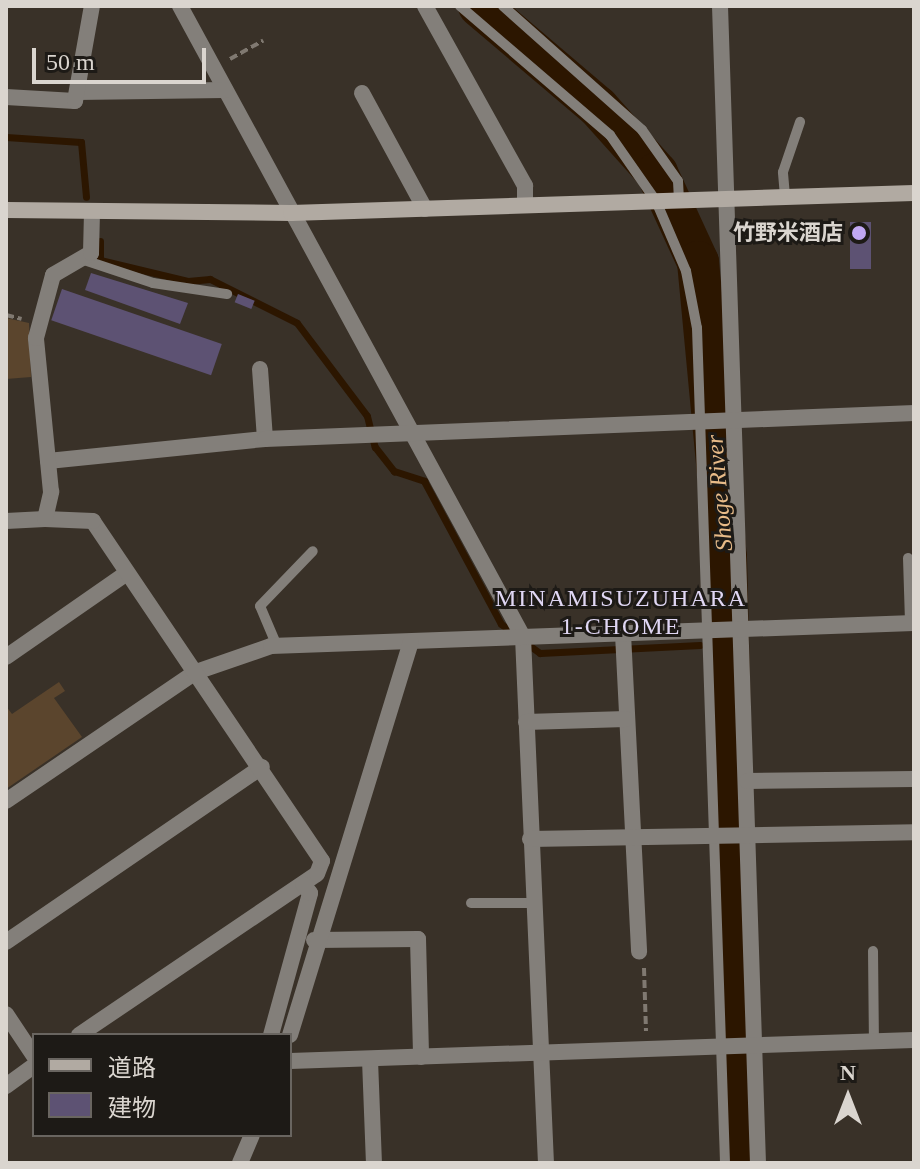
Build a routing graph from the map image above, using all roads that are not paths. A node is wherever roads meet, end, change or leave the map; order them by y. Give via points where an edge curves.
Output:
1 (92, 6) edge
2 (180, 6) edge
3 (425, 6) edge
4 (460, 6) edge
5 (503, 6) edge
6 (720, 6) edge
7 (225, 90) junction
8 (77, 92) junction
9 (6, 97) edge
10 (369, 97) dead end
11 (800, 122) dead end
12 (914, 193) edge
13 (785, 196) junction
14 (726, 198) junction
15 (668, 200) junction
16 (525, 205) junction
17 (425, 209) junction
18 (6, 210) edge
19 (92, 211) junction
20 (291, 213) junction
21 (81, 259) junction
22 (227, 294) dead end
23 (260, 369) dead end
24 (914, 413) edge
25 (736, 418) junction
26 (700, 420) junction
27 (413, 432) junction
28 (265, 439) junction
29 (48, 461) junction
30 (45, 519) junction
31 (6, 521) edge
32 (313, 551) dead end
33 (908, 558) dead end
34 (127, 573) junction
35 (912, 623) edge
36 (738, 630) junction
37 (709, 631) junction
38 (623, 634) junction
39 (523, 637) junction
40 (411, 642) junction
41 (277, 646) junction
42 (6, 657) edge
43 (196, 672) junction
44 (626, 719) junction
45 (526, 722) junction
46 (262, 767) junction
47 (914, 779) edge
48 (747, 781) junction
49 (6, 801) edge
50 (914, 832) edge
51 (745, 837) junction
52 (631, 838) junction
53 (716, 838) junction
54 (530, 839) junction
55 (303, 884) junction
56 (471, 903) dead end
57 (533, 903) junction
58 (314, 940) junction
59 (6, 942) edge
60 (873, 951) dead end
61 (639, 952) road end
62 (6, 1014) edge
63 (90, 1032) edge
64 (272, 1033) edge
65 (291, 1033) edge
66 (914, 1040) edge
67 (874, 1042) junction
68 (752, 1046) junction
69 (724, 1047) junction
70 (32, 1053) edge
71 (539, 1053) junction
72 (421, 1057) junction
73 (370, 1060) junction
74 (292, 1061) edge
75 (32, 1067) edge
76 (6, 1086) edge
77 (251, 1137) edge
78 (240, 1163) edge
79 (374, 1163) edge
80 (546, 1163) edge
81 (725, 1163) edge
82 (758, 1163) edge

1 - 8 street
2 - 7 street
3 - 16 street via 525,186
4 - 15 lane via 610,135
5 - 15 lane via 642,130 678,181
6 - 14 street
7 - 8 street
7 - 20 street
8 - 9 street via 75,101
10 - 17 street
11 - 13 lane via 783,172
12 - 13 street
13 - 14 street
14 - 15 street
14 - 25 street
15 - 16 street
15 - 26 lane via 693,299
16 - 17 street
17 - 20 street
18 - 19 street
19 - 20 street
19 - 21 street via 91,253
20 - 27 street
21 - 22 lane via 153,283
21 - 29 street via 53,275 36,338
23 - 28 street
24 - 25 street
25 - 26 street
25 - 36 street
26 - 27 street
26 - 37 lane
27 - 28 street
27 - 39 street
28 - 29 street
29 - 30 street
30 - 31 street
30 - 34 street via 93,521
32 - 41 lane via 260,606
33 - 35 lane
34 - 42 street
34 - 43 street
35 - 36 street
36 - 37 street
36 - 48 street
37 - 38 street
37 - 53 lane
38 - 39 street
38 - 44 street
39 - 40 street
39 - 45 street
40 - 41 street
40 - 58 street
41 - 43 street
43 - 46 street
43 - 49 street
44 - 45 street
44 - 52 street
45 - 54 street
46 - 55 street via 322,861
46 - 59 street
47 - 48 street
48 - 51 street
50 - 51 street
51 - 53 street
51 - 68 street
52 - 53 street
52 - 54 street
52 - 61 street
53 - 69 lane
54 - 57 street
55 - 63 street
55 - 64 street via 310,893
56 - 57 lane
57 - 71 street
58 - 65 street
58 - 72 street via 418,939
60 - 67 lane
62 - 70 street
66 - 67 street
67 - 68 street
68 - 69 street
68 - 82 street
69 - 71 street
69 - 81 lane
71 - 72 street
71 - 80 street
72 - 73 street
73 - 74 street
73 - 79 street
75 - 76 street
77 - 78 street

